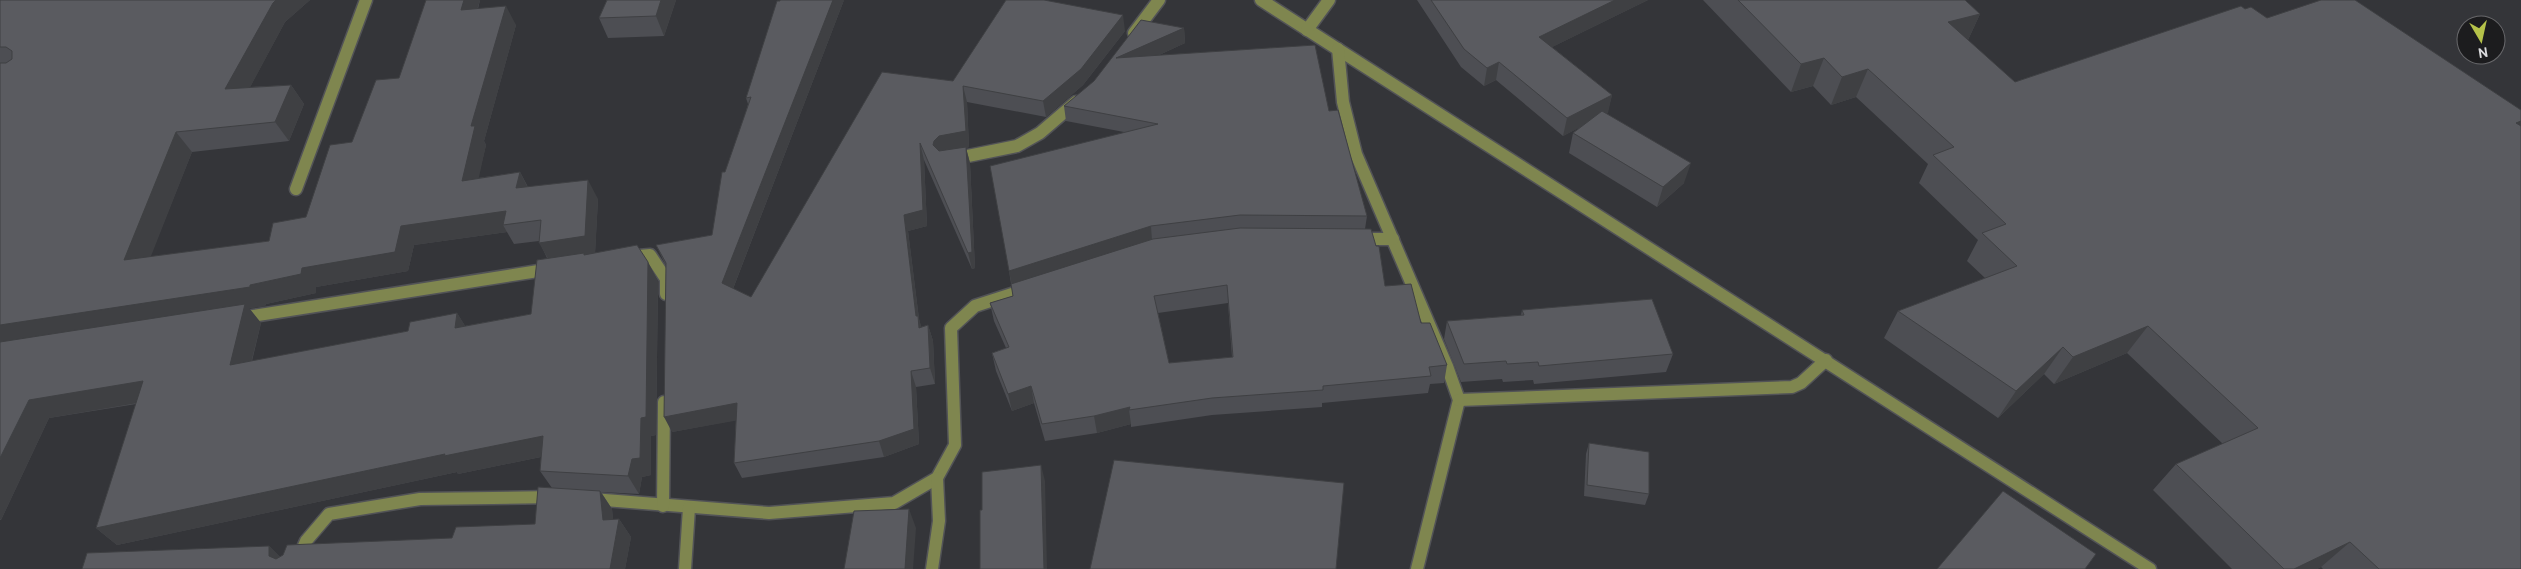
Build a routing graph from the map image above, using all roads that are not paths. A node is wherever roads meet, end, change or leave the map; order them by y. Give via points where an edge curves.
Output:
1 (366, 0) edge
2 (1159, 0) edge
3 (1261, 0) edge
4 (1329, 0) edge
5 (1307, 30) junction
6 (1126, 43) edge
7 (1338, 49) junction
8 (1082, 97) edge
9 (945, 160) edge
10 (296, 189) dead end
11 (1345, 239) edge
12 (1393, 239) junction
13 (614, 259) edge
14 (566, 267) edge
15 (1041, 285) edge
16 (666, 308) edge
17 (224, 320) edge
18 (1826, 360) junction
19 (665, 388) edge
20 (1458, 400) junction
21 (937, 478) junction
22 (663, 506) junction
23 (689, 508) junction
24 (294, 569) edge
25 (685, 569) edge
26 (932, 569) edge
27 (1417, 569) edge
28 (2150, 569) edge

1 - 10 street
2 - 6 street
3 - 5 street
4 - 5 street
5 - 7 street
7 - 12 street via 1338,73 1347,126
7 - 18 street
8 - 9 street via 1040,133 1017,146
11 - 12 street
12 - 20 street via 1447,366
13 - 16 street via 650,254 666,279
14 - 17 street
15 - 21 street via 975,306 951,328 955,445
18 - 20 street via 1792,387
18 - 28 street
19 - 22 street
20 - 27 street
21 - 23 street via 894,503 768,513
21 - 26 street via 939,521
22 - 23 street
22 - 24 street via 575,498 420,499 329,514 306,541
23 - 25 street

